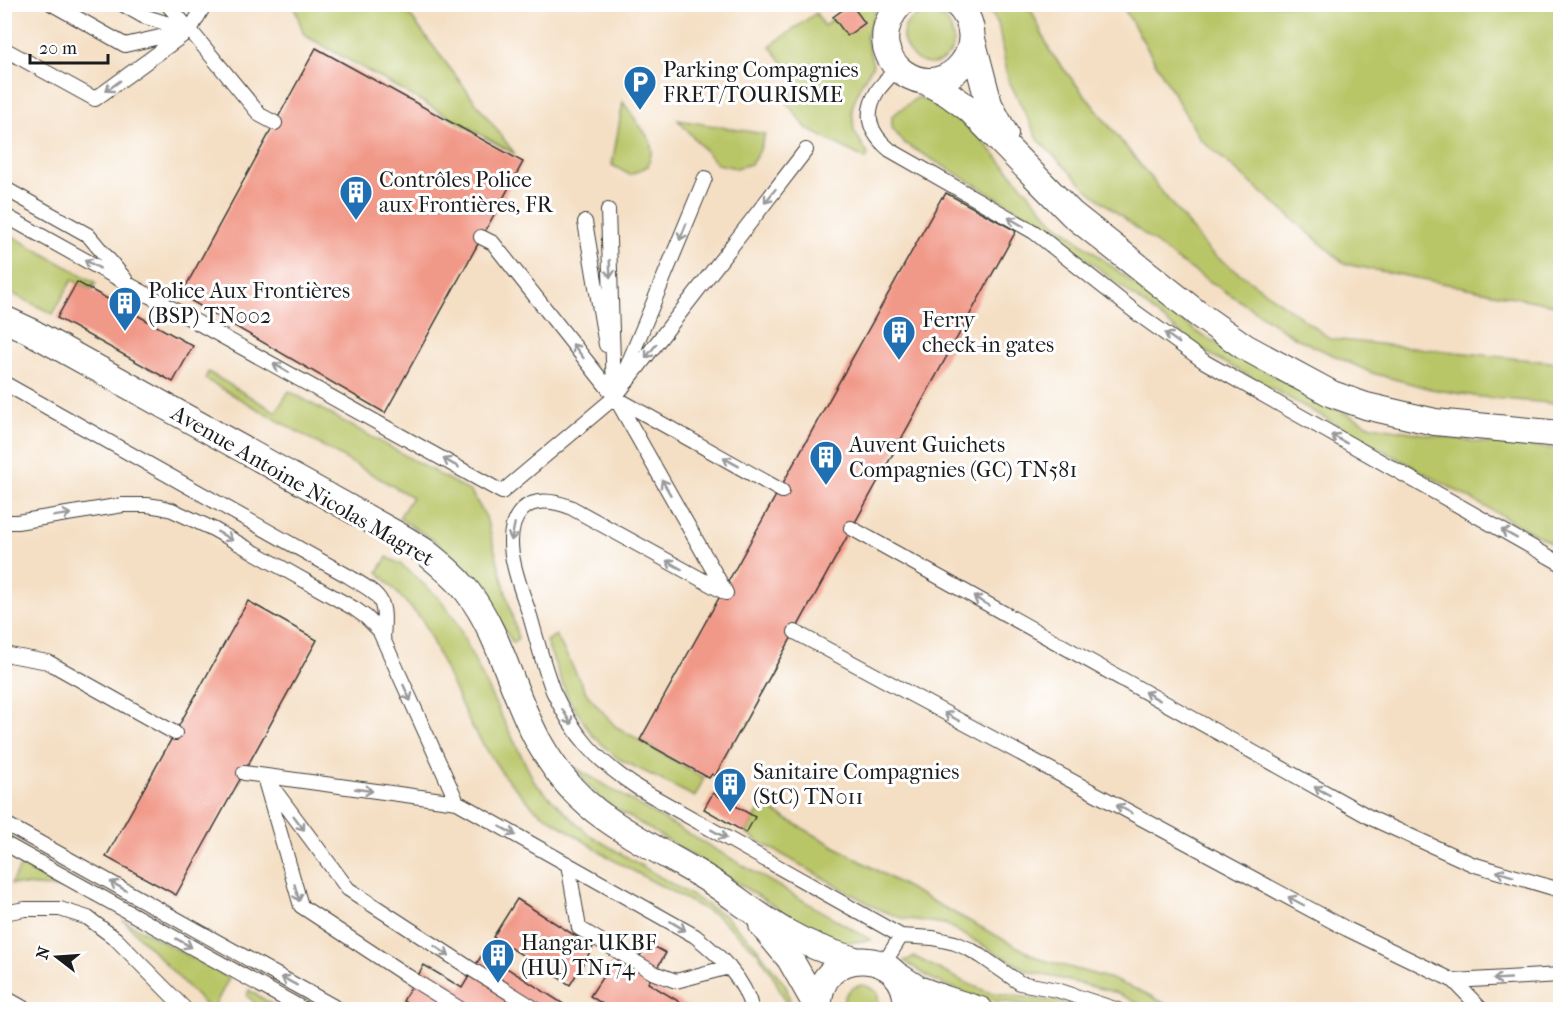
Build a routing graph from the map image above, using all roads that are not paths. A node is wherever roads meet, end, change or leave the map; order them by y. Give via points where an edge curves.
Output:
1 (52, 4) edge
2 (122, 4) edge
3 (167, 4) edge
4 (183, 4) edge
5 (192, 4) edge
6 (205, 4) edge
7 (957, 4) edge
8 (893, 11) edge
9 (190, 30) junction
10 (972, 39) junction
11 (4, 49) edge
12 (897, 68) junction
13 (925, 81) junction
14 (275, 123) dead end
15 (806, 150) dead end
16 (1018, 158) junction
17 (705, 178) dead end
18 (4, 188) edge
19 (608, 210) dead end
20 (4, 215) edge
21 (585, 222) dead end
22 (481, 237) dead end
23 (130, 285) junction
24 (4, 319) edge
25 (4, 383) edge
26 (615, 397) junction
27 (1560, 434) edge
28 (782, 491) dead end
29 (4, 522) edge
30 (852, 528) dead end
31 (1560, 562) edge
32 (795, 632) dead end
33 (383, 639) junction
34 (4, 654) edge
35 (174, 733) dead end
36 (244, 773) dead end
37 (264, 776) junction
38 (457, 802) junction
39 (4, 823) edge
40 (4, 843) edge
41 (568, 864) junction
42 (1560, 891) edge
43 (744, 905) junction
44 (4, 913) edge
45 (901, 936) junction
46 (855, 960) junction
47 (729, 967) junction
48 (889, 969) junction
49 (1560, 975) edge
50 (1454, 981) junction
51 (4, 997) edge
52 (27, 1010) edge
53 (186, 1010) edge
54 (304, 1010) edge
55 (340, 1010) edge
56 (462, 1010) edge
57 (537, 1010) edge
58 (752, 1010) edge
59 (819, 1010) edge
60 (906, 1010) edge
61 (980, 1010) edge
62 (1118, 1010) edge
63 (1482, 1010) edge

1 - 9 lane via 124,45
2 - 9 lane via 143,16
3 - 9 lane
4 - 9 lane
5 - 9 lane
6 - 9 lane
7 - 10 street via 968,19
8 - 12 street via 885,43
9 -> 11 lane via 95,99
9 - 14 lane via 260,115
10 - 13 street via 966,59 957,70 939,80
10 - 16 street via 989,104
12 - 13 street
31 -> 12 lane via 1204,362 1034,232 890,150 876,137 870,116 873,99
13 - 16 street via 969,110
15 -> 26 lane
16 - 27 street via 1072,214 1213,326 1332,393 1427,421
17 -> 26 lane
18 - 23 lane via 88,235
19 -> 26 lane
23 -> 20 lane
21 - 26 lane
26 -> 22 lane via 494,243
26 -> 23 lane via 502,492
24 - 43 street, Avenue Antoine Nicolas Magret via 403,538 442,565 480,610 527,720 569,785 612,823
25 - 33 lane via 376,593 384,610
28 -> 26 lane
26 - 45 lane via 726,593 570,507 549,501 532,503 514,524 512,554 548,678 562,710 591,751 621,777
29 -> 33 lane via 123,505 172,510 356,609 379,630
42 -> 30 lane via 1472,864 1373,819
50 -> 32 lane via 1347,929
33 -> 38 lane
34 - 35 lane via 48,662
36 - 37 lane
37 -> 38 lane
37 -> 56 lane via 301,906
37 -> 57 lane via 348,889
38 -> 41 lane
55 -> 39 lane
40 -> 54 lane
41 -> 47 lane via 695,936
41 - 47 lane via 579,928 654,973 676,981
43 - 46 street, Avenue Antoine Nicolas Magret via 800,940
43 - 59 street, Avenue Antoine Nicolas Magret via 790,960
44 - 53 lane via 60,909 88,918 116,939
45 - 48 lane
45 - 62 lane via 955,943 1020,983 1057,990
46 - 48 street, Avenue Antoine Nicolas Magret via 869,960
46 - 59 street via 837,968 824,982
47 - 58 lane
48 - 60 street via 901,982
48 - 61 street via 918,989
49 -> 50 lane
50 - 63 lane
51 - 52 lane

